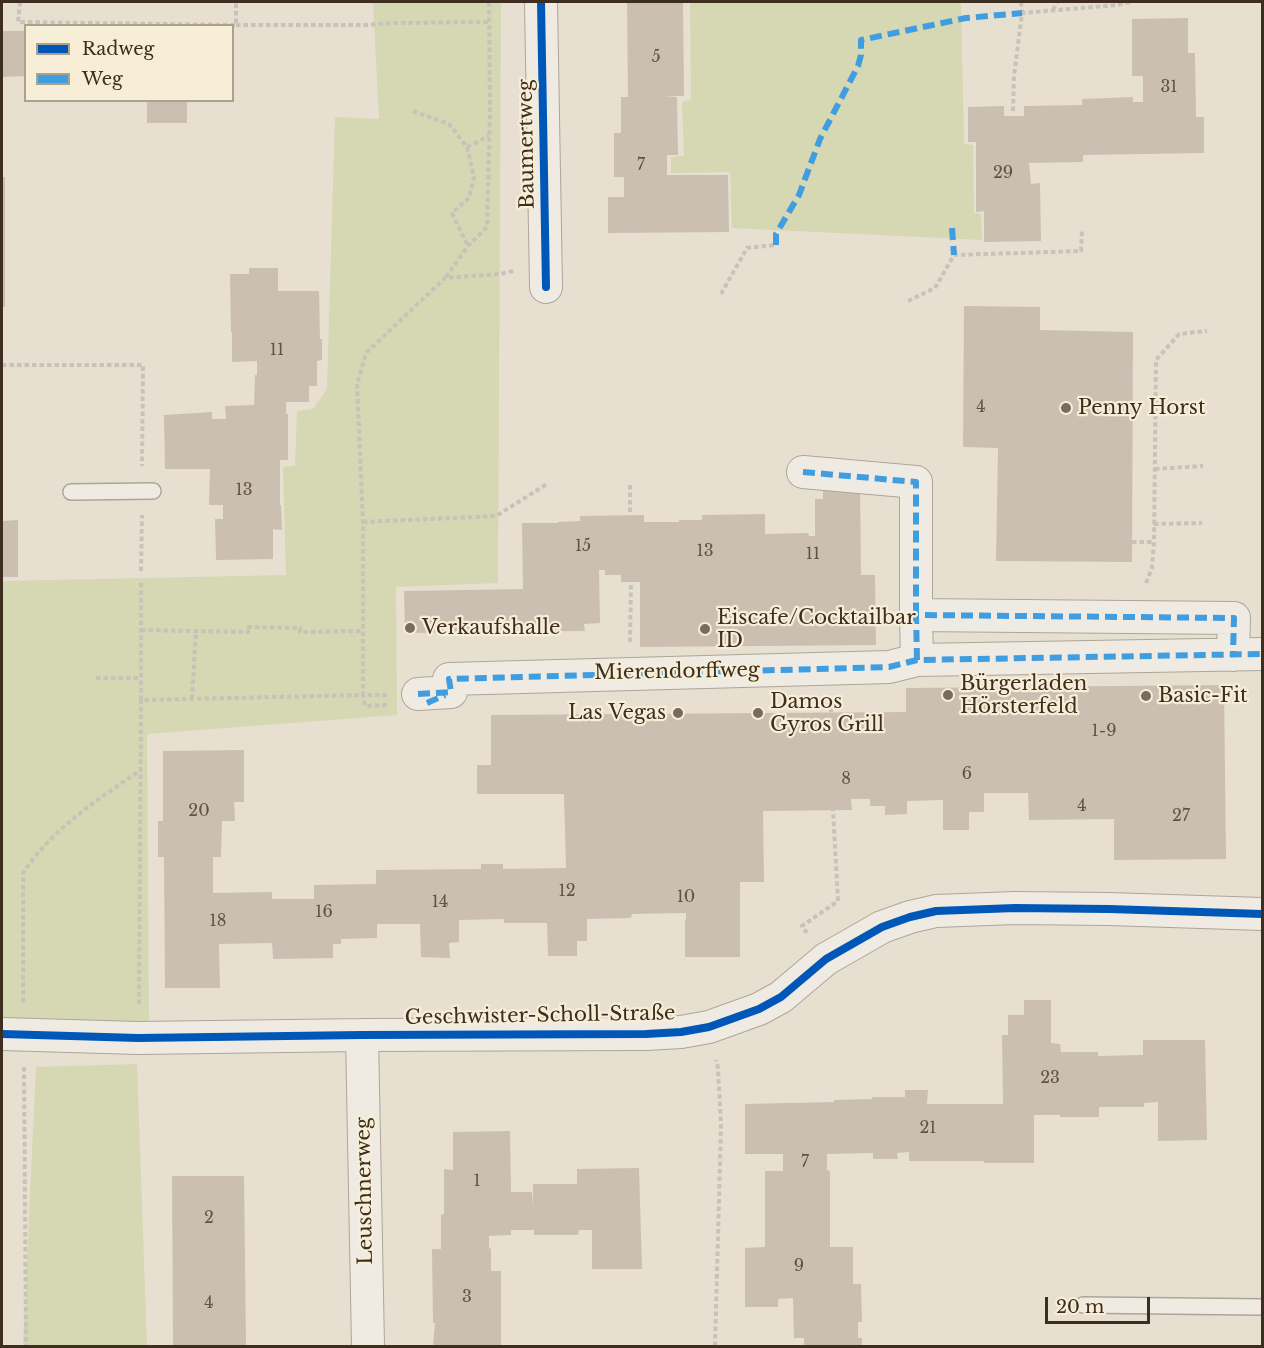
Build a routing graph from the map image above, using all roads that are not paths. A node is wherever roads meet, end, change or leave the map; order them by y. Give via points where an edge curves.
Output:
1 (541, 2) edge
2 (545, 275) road end
3 (803, 472) dead end
4 (147, 491) road end
5 (71, 492) dead end
6 (916, 615) junction
7 (1248, 655) edge
8 (917, 660) junction
9 (423, 696) road end
10 (1263, 914) edge
11 (13, 1034) edge
12 (362, 1035) junction
13 (1083, 1305) dead end
14 (1263, 1307) edge
15 (368, 1347) edge

1 - 2 street, Baumertweg
3 - 6 street via 916,482
4 - 5 lane
6 - 7 street, Mierendorffweg via 1234,618
6 - 8 street
7 - 8 street, Mierendorffweg
8 - 9 street, Mierendorffweg via 890,667 449,679
10 - 12 street, Geschwister-Scholl-Straße via 1015,908 936,911 882,927 826,959 782,997 709,1027 646,1034
11 - 12 street, Geschwister-Scholl-Straße via 138,1038
12 - 15 street, Leuschnerweg
13 - 14 lane

